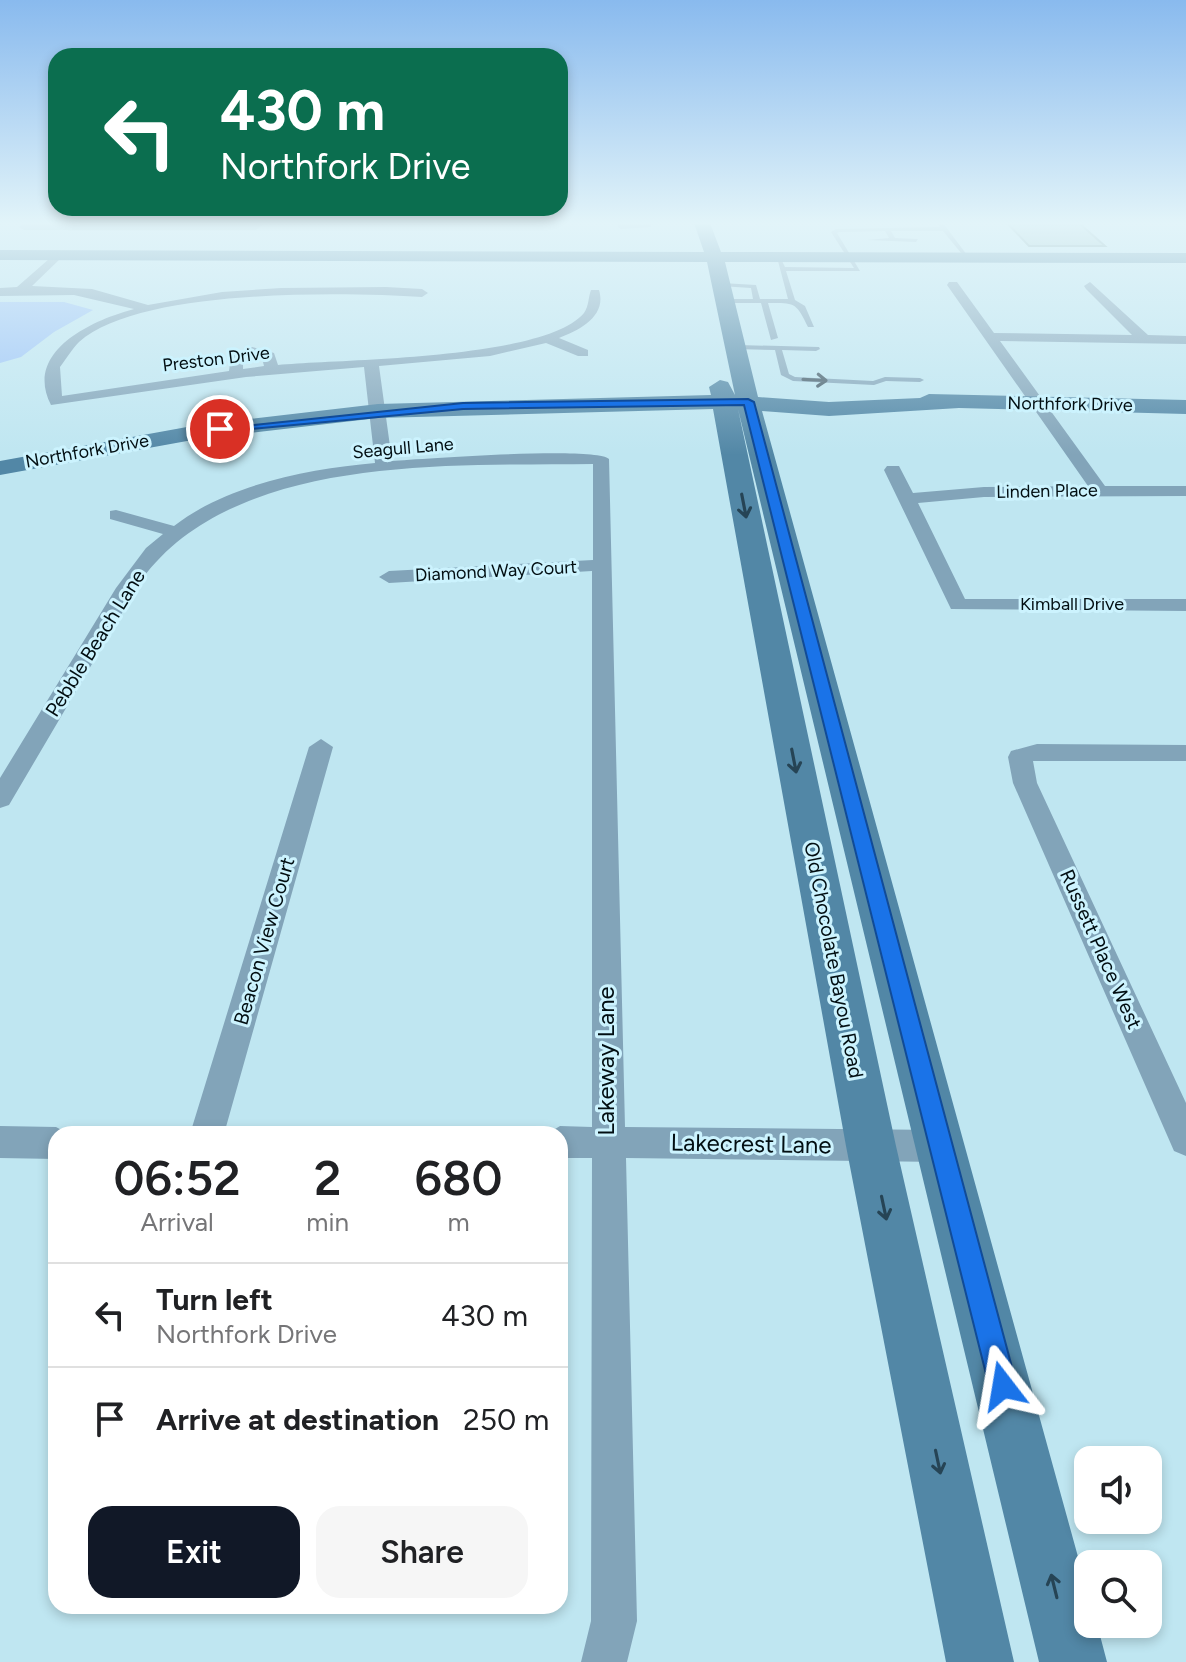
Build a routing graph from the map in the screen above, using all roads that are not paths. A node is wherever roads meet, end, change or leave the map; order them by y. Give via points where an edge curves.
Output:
1 (120, 301) edge
2 (193, 301) edge
3 (596, 301) edge
4 (721, 301) edge
5 (760, 301) joint
6 (792, 301) joint
7 (963, 301) edge
8 (1105, 301) edge
9 (145, 308) junction
10 (811, 325) dead end
11 (988, 337) junction
12 (546, 338) junction
13 (774, 338) dead end
14 (1143, 338) junction
15 (1186, 340) edge
16 (738, 347) junction
17 (778, 348) junction
18 (816, 349) dead end
19 (583, 353) dead end
20 (371, 361) junction
21 (920, 380) dead end
22 (729, 389) junction
23 (863, 390) junction
24 (1034, 402) junction
25 (954, 403) junction
26 (1186, 407) edge
27 (378, 411) junction
28 (601, 459) joint
29 (0, 468) edge
30 (384, 468) junction
31 (893, 470) dead end
32 (1099, 490) junction
33 (1186, 491) edge
34 (907, 499) junction
35 (214, 508) joint
36 (116, 515) dead end
37 (175, 532) junction
38 (603, 565) junction
39 (389, 577) dead end
40 (1186, 605) edge
41 (321, 747) dead end
42 (1186, 753) edge
43 (0, 799) edge
44 (209, 1126) edge
45 (1186, 1140) edge
46 (0, 1142) edge
47 (568, 1142) edge
48 (607, 1142) junction
49 (48, 1143) edge
50 (871, 1146) junction
51 (942, 1146) junction
52 (604, 1662) edge
53 (980, 1662) edge
54 (1073, 1662) edge

1 - 9 street
2 - 9 street
3 - 12 street, Preston Drive via 592,313
4 - 16 street, Old Chocolate Bayou Road
5 - 6 lane
5 - 13 lane
6 - 10 lane via 803,307
7 - 11 street
8 - 14 street
9 - 20 street, Preston Drive via 97,327 66,348 53,366 56,402 272,369
11 - 14 street
11 - 24 street
12 - 19 street
12 - 20 street, Preston Drive via 493,351
14 - 15 street
16 - 17 lane
16 - 22 street, Old Chocolate Bayou Road
17 - 18 lane
17 -> 23 lane via 785,375 793,379
20 - 27 street
21 - 23 lane
22 - 23 street, Northfork Drive via 777,396
22 - 25 street, Northfork Drive via 777,407
22 - 27 street, Northfork Drive
22 -> 50 street, Old Chocolate Bayou Road
22 - 51 street, Old Chocolate Bayou Road
23 - 25 street, Northfork Drive
24 - 25 street, Northfork Drive
24 - 26 street, Northfork Drive
24 - 32 street
27 - 29 street, Northfork Drive via 198,432
27 - 30 street
28 - 30 street, Seagull Lane
28 - 38 street, Lakeway Lane
30 - 35 street, Seagull Lane via 298,480
31 - 34 street
32 - 33 street, Linden Place
32 - 34 street, Linden Place
34 - 40 street, Kimball Drive via 958,605
35 - 37 street, Pebble Beach Lane
36 - 37 street
37 - 43 street, Pebble Beach Lane via 121,594
38 - 39 street, Diamond Way Court
38 - 48 street, Lakeway Lane
41 - 44 street, Beacon View Court
42 - 45 street, Russett Place West via 1037,752 1020,757 1025,783
46 - 49 street
47 - 48 street, Lakecrest Lane
48 - 50 street, Lakecrest Lane
48 - 52 street, Lakeway Lane via 614,1621
50 - 51 street, Lakecrest Lane
50 -> 53 street, Old Chocolate Bayou Road
54 -> 51 street, Old Chocolate Bayou Road

